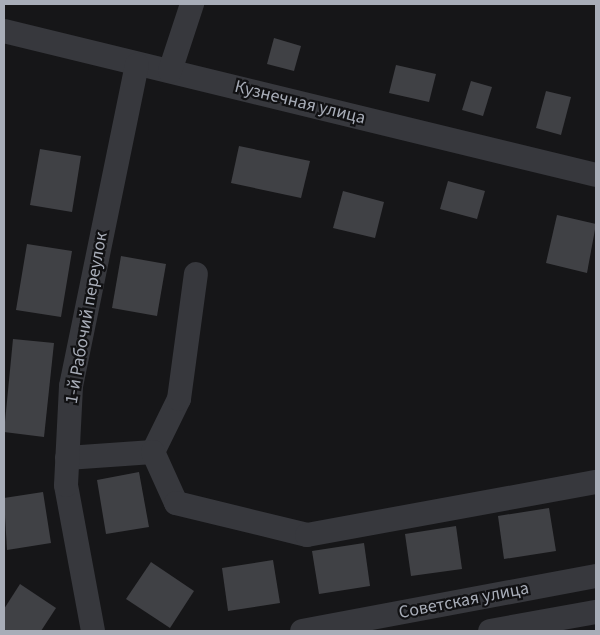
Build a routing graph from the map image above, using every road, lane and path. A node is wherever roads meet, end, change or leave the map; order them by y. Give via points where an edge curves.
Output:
1 (192, 4) edge
2 (4, 32) edge
3 (137, 64) junction
4 (170, 71) junction
5 (596, 175) edge
6 (196, 274) dead end
7 (152, 452) junction
8 (67, 458) junction
9 (596, 482) edge
10 (596, 576) edge
11 (596, 612) edge
12 (93, 631) edge
13 (302, 631) edge
14 (490, 631) edge

1 - 4 street
2 - 3 street, Кузнечная улица
3 - 4 street, Кузнечная улица
3 - 8 street, 1-й Рабочий переулок via 71,386
4 - 5 street, Кузнечная улица
6 - 7 street via 179,399
7 - 8 street
7 - 9 street via 176,503 307,535
8 - 12 street, 1-й Рабочий переулок via 66,485
10 - 13 street, Советская улица
11 - 14 street, Советская улица

